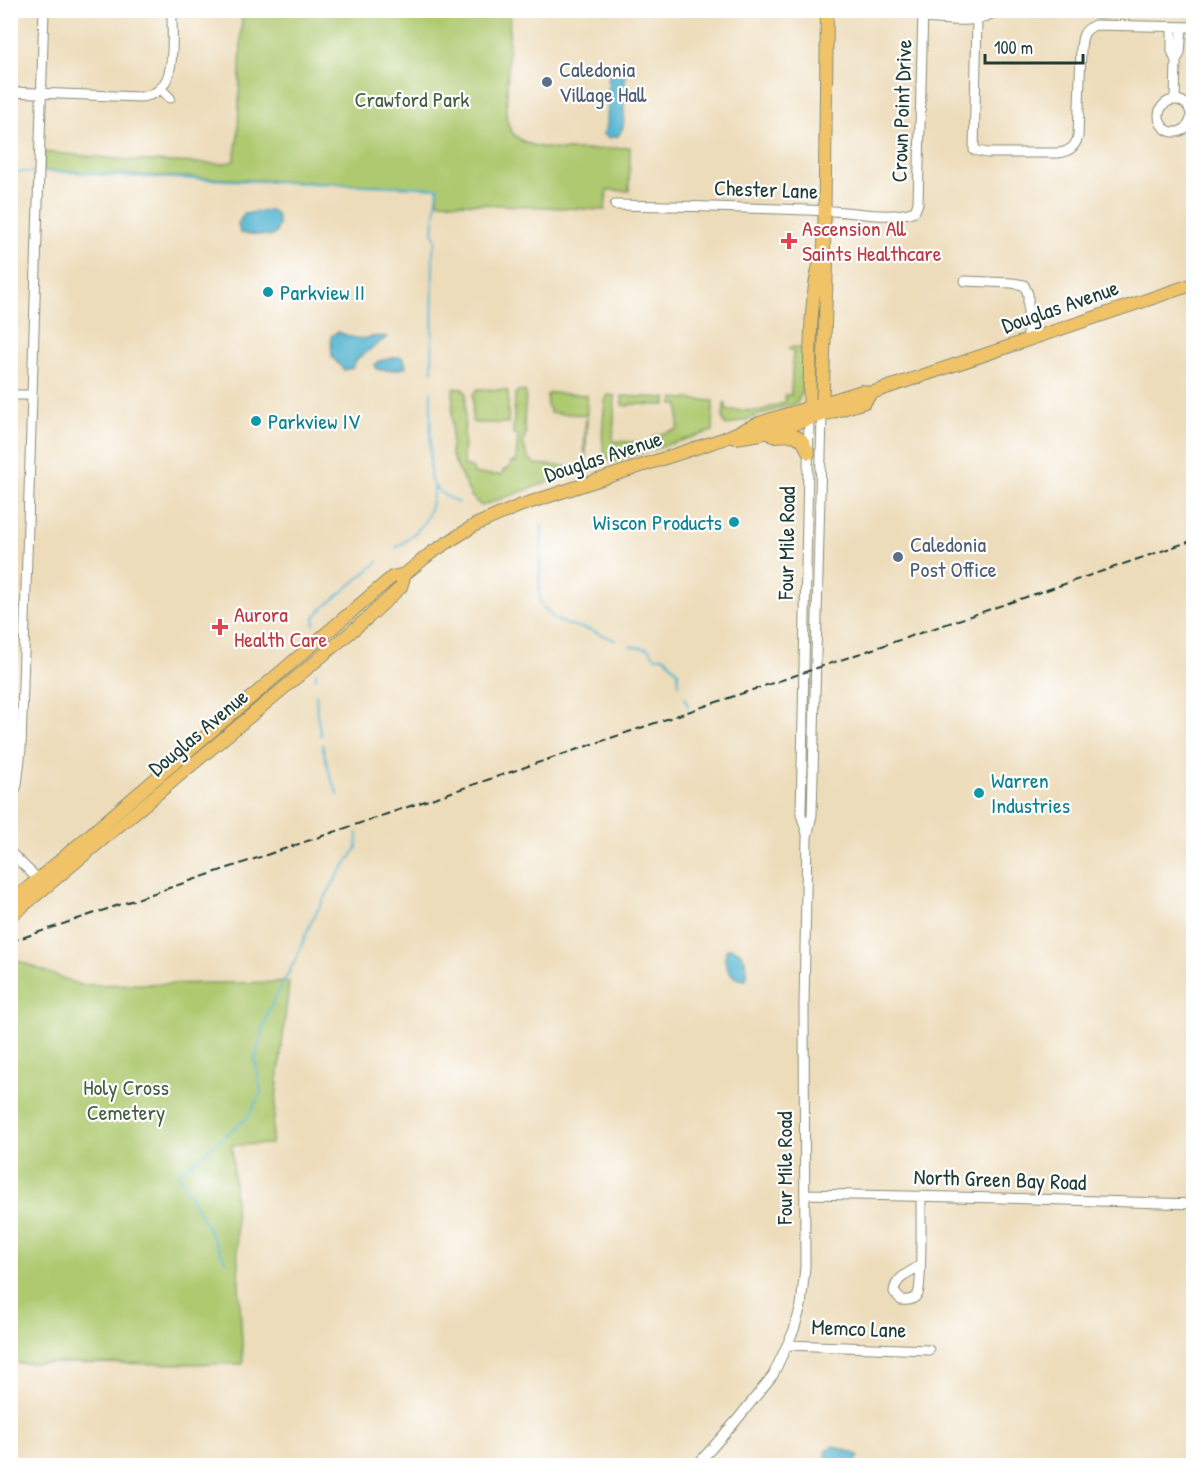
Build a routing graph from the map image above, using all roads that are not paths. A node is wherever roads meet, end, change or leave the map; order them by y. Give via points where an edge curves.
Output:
1 (44, 10) edge
2 (172, 10) edge
3 (827, 10) edge
4 (997, 10) edge
5 (923, 14) edge
6 (977, 19) junction
7 (1177, 27) junction
8 (1194, 27) edge
9 (161, 89) junction
10 (10, 93) edge
11 (41, 94) junction
12 (171, 98) dead end
13 (1175, 100) dead end
14 (615, 205) dead end
15 (824, 211) junction
16 (915, 211) joint
17 (824, 250) junction
18 (965, 281) dead end
19 (1194, 284) edge
20 (1028, 339) junction
21 (824, 378) junction
22 (871, 393) junction
23 (10, 394) edge
24 (32, 395) junction
25 (848, 395) junction
26 (822, 409) junction
27 (810, 413) junction
28 (766, 432) junction
29 (723, 439) junction
30 (809, 453) junction
31 (10, 804) edge
32 (807, 837) junction
33 (10, 852) edge
34 (42, 883) junction
35 (10, 903) edge
36 (10, 917) edge
37 (806, 1194) junction
38 (921, 1196) junction
39 (1194, 1204) edge
40 (919, 1266) dead end
41 (787, 1345) junction
42 (929, 1350) dead end
43 (696, 1466) edge

1 - 11 street
2 - 9 street via 171,68
3 - 15 main road, Four Mile Road
4 - 6 street
5 - 6 street
5 - 16 street, Crown Point Drive
6 - 7 street via 974,150 987,153 1058,153 1073,147 1078,137 1082,37 1088,28
7 - 8 street
7 - 13 street via 1180,53 1176,61
9 - 11 street via 140,97
9 - 12 street
10 - 11 street
11 - 24 street
14 - 15 street, Chester Lane
15 - 16 street, Chester Lane
15 - 17 main road, Four Mile Road
17 - 21 main road, Four Mile Road
17 - 27 main road, Four Mile Road via 818,264 812,315
18 - 20 street via 1024,285 1028,294
19 - 20 main road, Douglas Avenue
20 - 22 main road, Douglas Avenue
21 - 25 main road via 833,389
21 - 26 main road, Four Mile Road
22 - 25 main road, Douglas Avenue
22 - 26 main road, Douglas Avenue via 865,402
23 - 24 street
24 - 31 street via 21,749 17,785
25 - 26 main road, Douglas Avenue
26 - 27 main road, Douglas Avenue
26 - 32 street, Four Mile Road via 812,815
27 - 28 main road, Douglas Avenue
27 - 29 main road, Douglas Avenue via 759,423
27 - 30 street, Four Mile Road
28 - 29 main road, Douglas Avenue
28 - 30 main road via 774,437 794,435
29 - 34 main road, Douglas Avenue via 496,515 452,538 405,574 392,577
30 - 32 street, Four Mile Road via 801,814
32 - 37 street, Four Mile Road
33 - 34 street
34 - 35 main road, Douglas Avenue
34 - 36 main road, Douglas Avenue
37 - 38 street, North Green Bay Road
37 - 41 street, Four Mile Road via 803,1292
38 - 39 street, North Green Bay Road
38 - 40 street
41 - 42 street, Memco Lane
41 - 43 street, Four Mile Road via 761,1391

